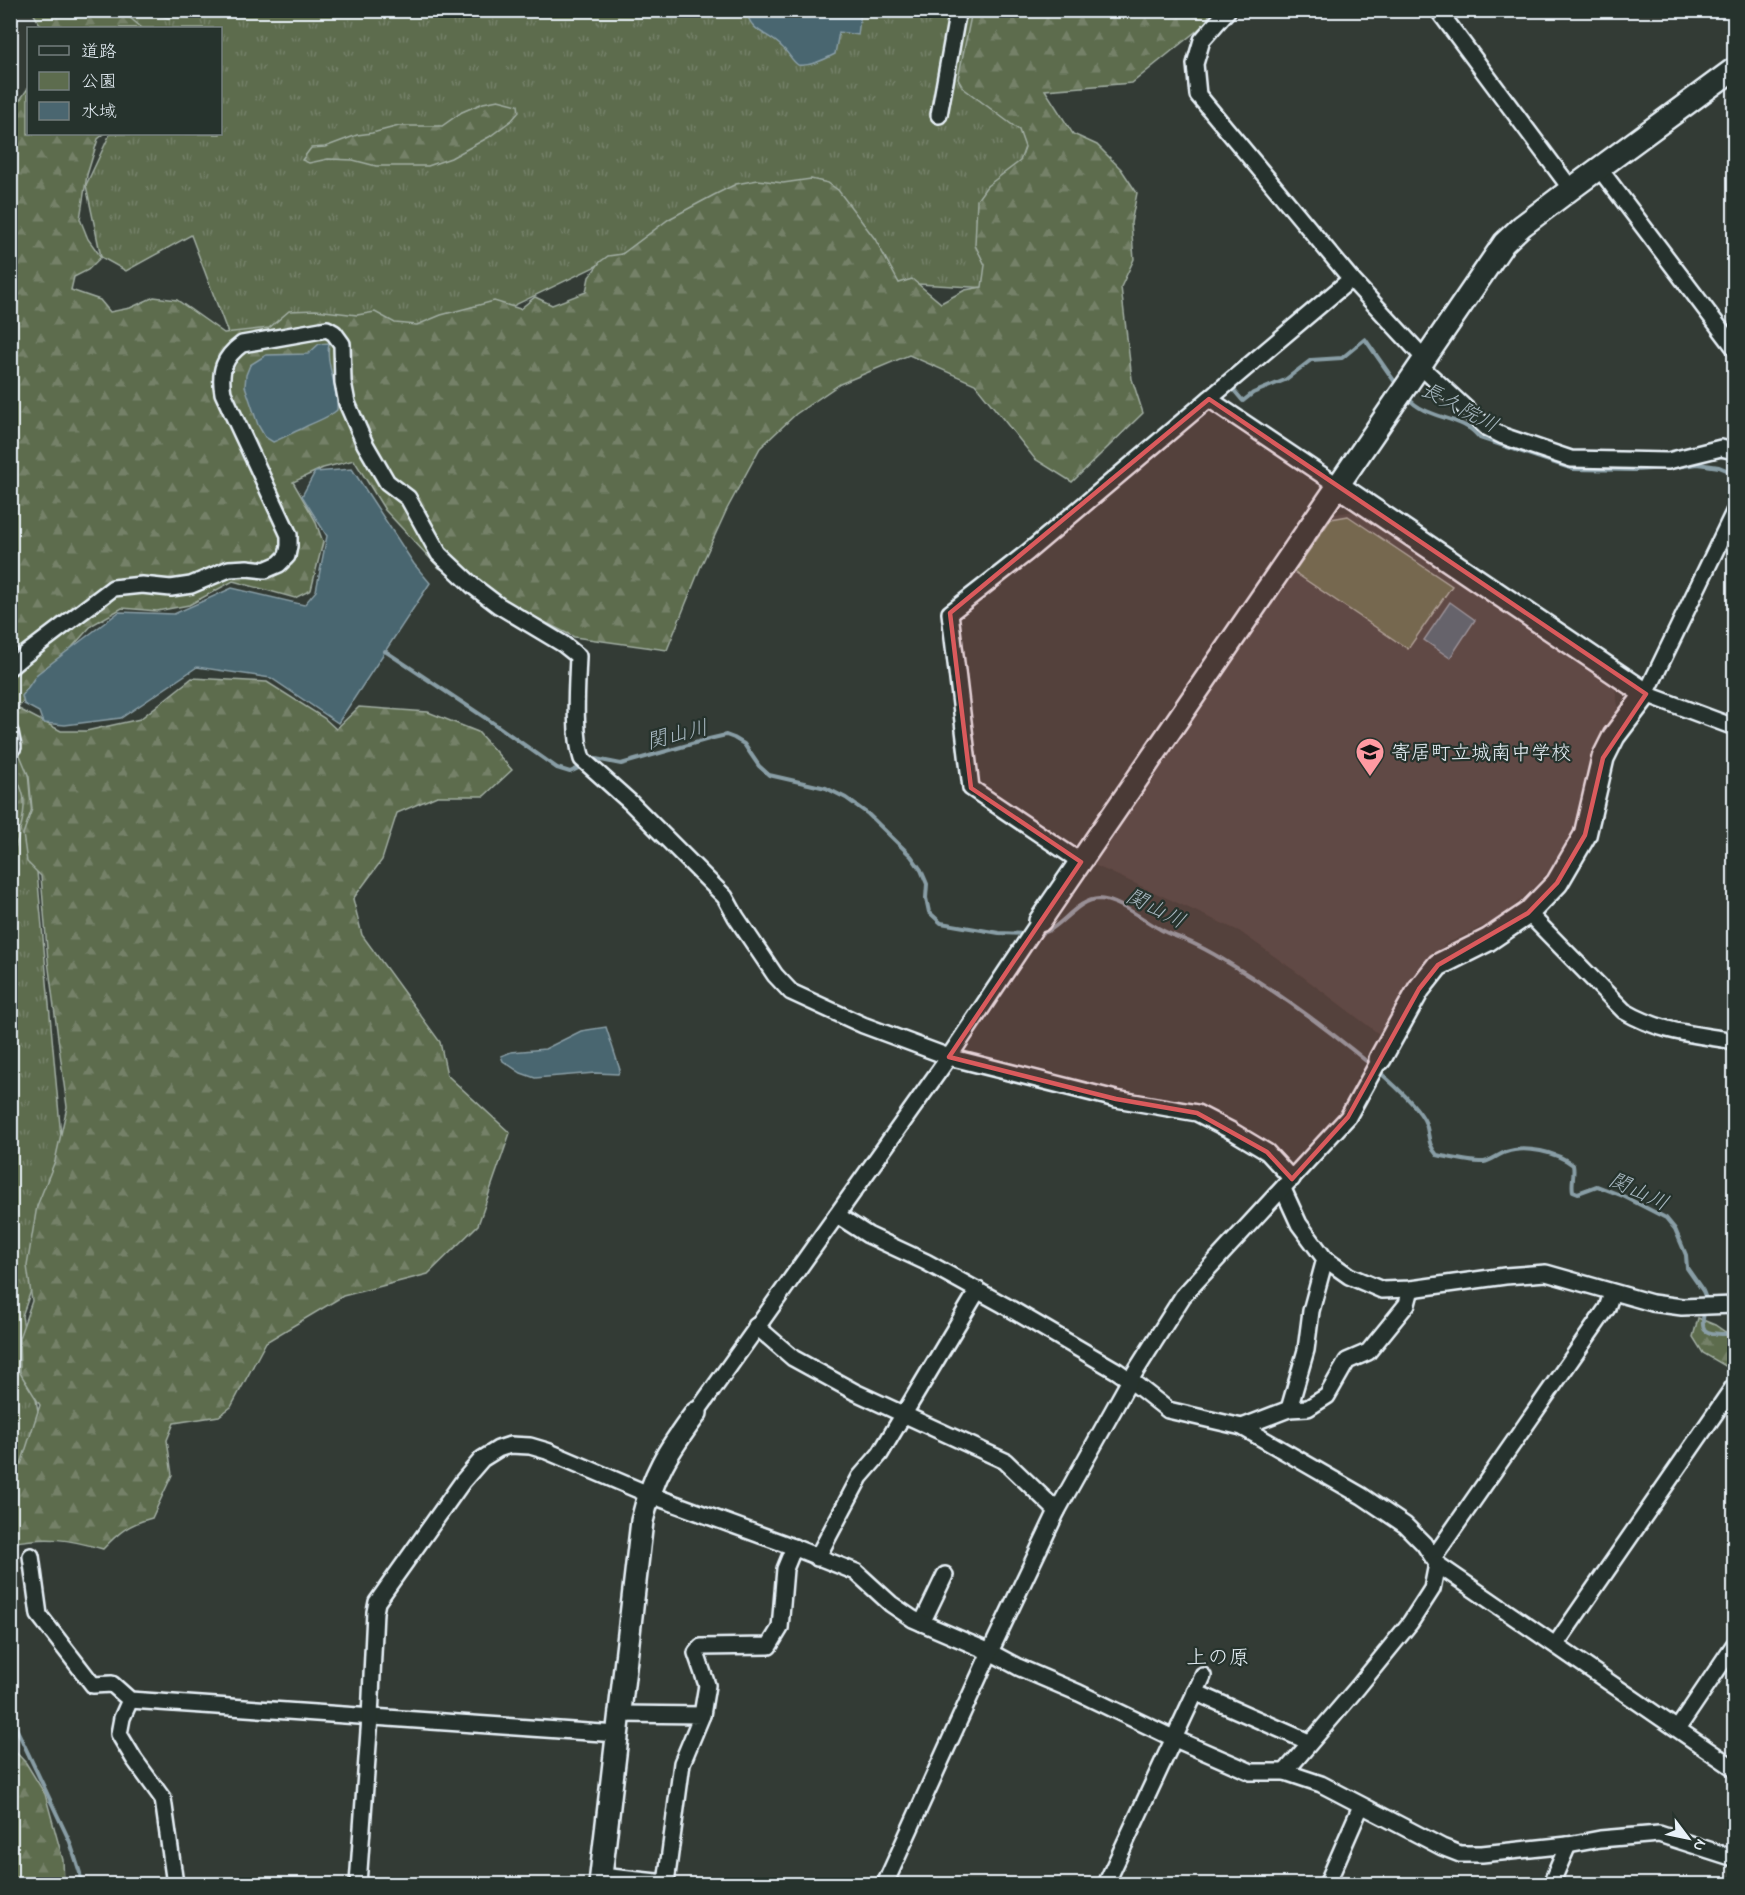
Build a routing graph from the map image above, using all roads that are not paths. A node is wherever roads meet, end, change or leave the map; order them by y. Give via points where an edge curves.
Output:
1 (958, 10) edge
2 (1228, 10) edge
3 (1438, 10) edge
4 (1734, 69) edge
5 (939, 115) dead end
6 (1599, 168) junction
7 (1571, 189) junction
8 (1351, 279) junction
9 (1734, 347) edge
10 (1421, 362) junction
11 (1209, 399) junction
12 (1734, 452) edge
13 (1337, 485) junction
14 (1734, 512) edge
15 (10, 667) edge
16 (1646, 694) junction
17 (1734, 727) edge
18 (1081, 862) junction
19 (1528, 913) junction
20 (1040, 921) joint
21 (1734, 1041) edge
22 (949, 1057) junction
23 (1380, 1059) joint
24 (1288, 1184) junction
25 (837, 1215) junction
26 (1325, 1259) junction
27 (1411, 1289) junction
28 (978, 1290) junction
29 (1612, 1293) junction
30 (1734, 1305) edge
31 (756, 1326) junction
32 (1130, 1380) junction
33 (1734, 1386) edge
34 (1289, 1409) junction
35 (696, 1413) joint
36 (903, 1414) junction
37 (1242, 1427) junction
38 (648, 1494) junction
39 (1057, 1511) junction
40 (794, 1547) junction
41 (31, 1556) dead end
42 (817, 1558) junction
43 (1436, 1560) junction
44 (945, 1575) dead end
45 (922, 1623) junction
46 (1556, 1644) junction
47 (1734, 1645) edge
48 (990, 1652) junction
49 (1203, 1676) dead end
50 (1195, 1692) junction
51 (130, 1700) junction
52 (702, 1715) junction
53 (370, 1717) junction
54 (619, 1724) junction
55 (1678, 1728) junction
56 (1173, 1738) junction
57 (1309, 1742) junction
58 (1734, 1767) edge
59 (1285, 1772) junction
60 (1361, 1806) junction
61 (1568, 1845) junction
62 (1734, 1858) edge
63 (600, 1880) edge
64 (175, 1884) edge
65 (358, 1884) edge
66 (885, 1884) edge
67 (1106, 1884) edge
68 (1327, 1884) edge
69 (1554, 1884) edge

1 - 5 street
2 - 8 street via 1202,40 1195,64 1198,95
3 - 7 street
4 - 6 street
6 - 7 street
6 - 9 street
7 - 10 street via 1504,243
8 - 10 street
8 - 11 street
10 - 12 street via 1487,428 1571,459 1668,461 1721,448
10 - 13 street
11 - 13 street
11 - 18 street via 950,613 971,788
13 - 16 street
13 - 18 street
14 - 16 street
15 - 22 street via 113,588 191,585 230,569 265,570 287,556 289,535 220,379 222,369 242,344 327,328 342,344 347,403 365,444 387,482 408,498 439,554 498,605 578,656 576,704 582,759 725,897 791,992 863,1025
16 - 17 street
16 - 19 street via 1614,736 1603,758 1578,850 1557,883
18 - 20 street
19 - 21 street via 1624,1011 1667,1030
19 - 23 street via 1488,940 1438,965 1419,989
20 - 22 street
22 - 24 street via 1116,1099 1197,1113 1267,1152
22 - 25 street
23 - 24 street via 1348,1117
24 - 26 street via 1299,1224
24 - 32 street via 1183,1296
25 - 28 street via 868,1235
25 - 31 street
26 - 27 street via 1348,1275 1382,1290
26 - 34 street
27 - 29 street via 1546,1273
27 - 34 street via 1407,1304 1368,1352 1347,1361 1328,1396 1308,1407
28 - 32 street
28 - 36 street
29 - 30 street via 1682,1307
29 - 43 street via 1607,1308
31 - 35 street
31 - 36 street via 793,1358
32 - 37 street via 1168,1410
32 - 39 street
33 - 46 street
34 - 37 street
35 - 38 street via 672,1445
36 - 39 street via 1005,1461
36 - 42 street via 880,1454 860,1477
37 - 43 street via 1405,1525
38 - 40 street
38 - 53 street via 530,1446 510,1445 482,1459 377,1602
38 - 54 street
39 - 48 street
40 - 42 street
40 - 52 street via 785,1569 780,1628 769,1646 700,1647 696,1653 707,1685
41 - 51 street via 39,1615 93,1685 112,1684
42 - 45 street via 856,1572 891,1604
43 - 46 street
43 - 57 street via 1432,1589 1410,1623
44 - 45 street
45 - 48 street
46 - 55 street
47 - 55 street
48 - 56 street
48 - 66 street
49 - 50 street
50 - 56 street
50 - 57 street
51 - 53 street
51 - 64 street via 119,1734 163,1799
52 - 54 street
52 - 63 street via 682,1763 666,1883
53 - 54 street
53 - 65 street
54 - 63 street
55 - 58 street
56 - 59 street via 1251,1772
56 - 67 street
57 - 59 street
59 - 60 street via 1321,1784
60 - 61 street via 1460,1854
60 - 68 street
61 - 62 street via 1659,1834
61 - 69 street

